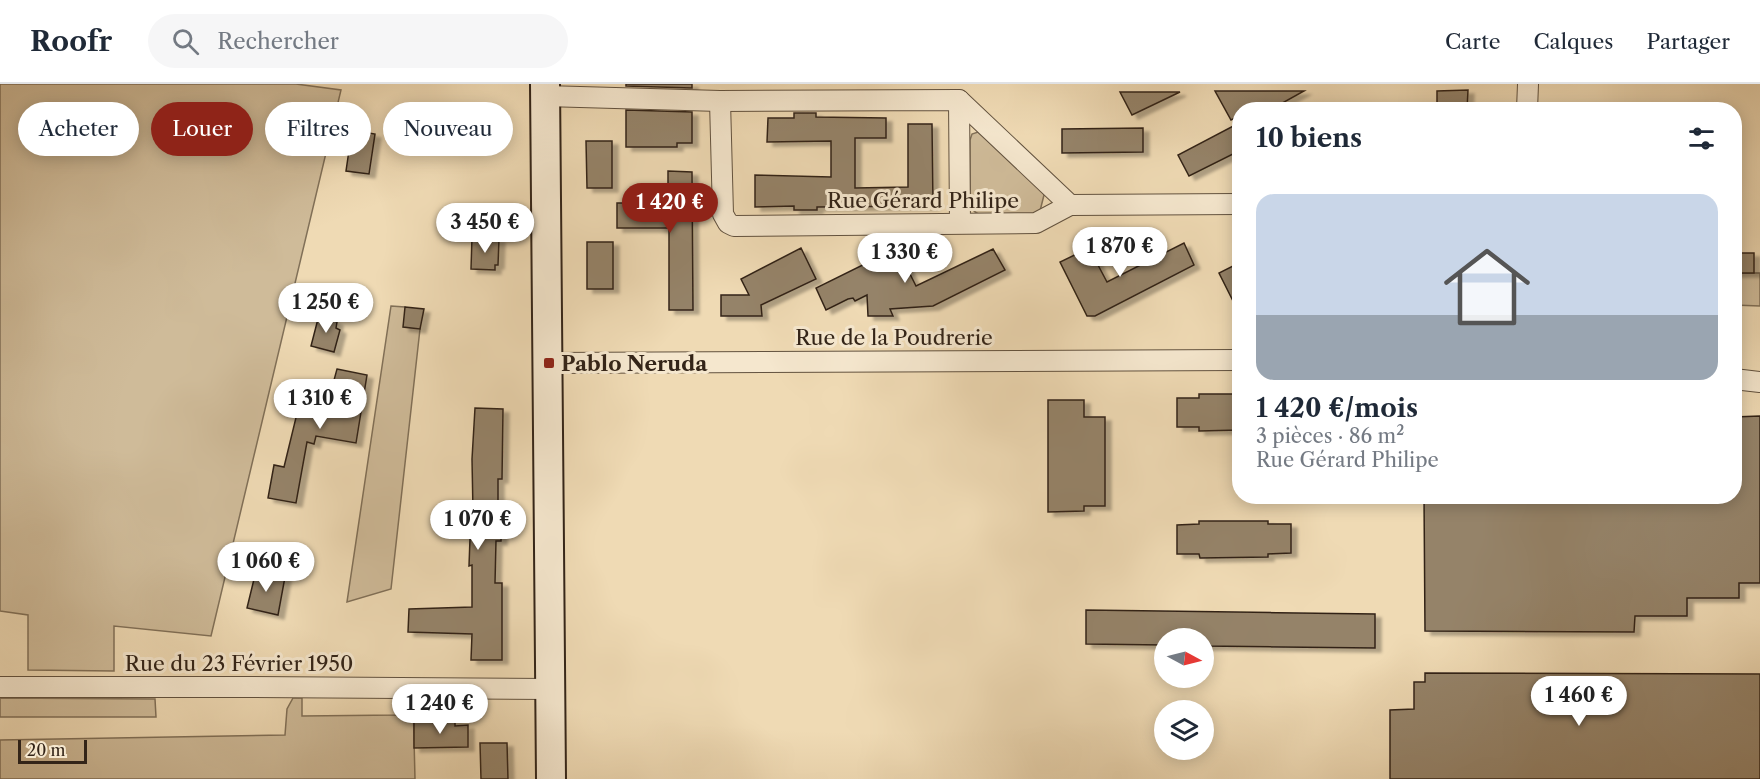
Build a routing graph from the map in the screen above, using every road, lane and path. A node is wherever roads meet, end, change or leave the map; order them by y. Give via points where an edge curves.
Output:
1 (1528, 84) edge
2 (545, 90) edge
3 (959, 100) junction
4 (720, 101) junction
5 (1527, 102) edge
6 (1232, 204) edge
7 (1070, 206) junction
8 (960, 223) junction
9 (1232, 360) edge
10 (549, 363) junction
11 (1742, 381) edge
12 (1760, 382) edge
13 (0, 687) edge
14 (550, 689) junction
15 (551, 779) edge

1 - 5 street
2 - 4 street
2 - 10 street
3 - 4 street
3 - 7 street
3 - 8 street
4 - 8 street, Rue Gérard Philipe via 723,214 728,223
6 - 7 street, Rue Gérard Philipe
7 - 8 street, Rue Gérard Philipe via 1036,223
9 - 10 street, Rue de la Poudrerie
10 - 14 street
11 - 12 street
13 - 14 street, Rue du 23 Février 1950
14 - 15 street

